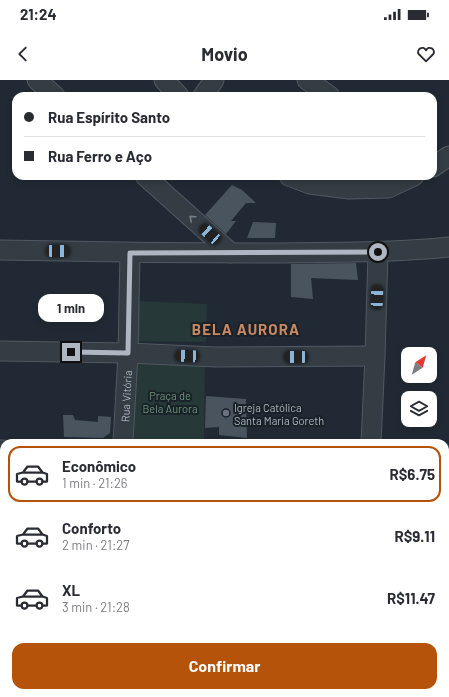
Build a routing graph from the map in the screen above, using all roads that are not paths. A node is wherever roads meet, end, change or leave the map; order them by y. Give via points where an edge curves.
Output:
1 (37, 80) edge
2 (164, 80) edge
3 (214, 80) edge
4 (307, 80) edge
5 (50, 92) edge
6 (175, 92) edge
7 (206, 92) edge
8 (324, 92) edge
9 (449, 156) edge
10 (437, 164) edge
11 (149, 180) edge
12 (300, 180) edge
13 (405, 180) edge
14 (449, 248) edge
15 (0, 250) edge
16 (378, 252) junction
17 (130, 253) junction
18 (231, 253) junction
19 (0, 351) edge
20 (128, 353) junction
21 (375, 356) junction
22 (123, 439) edge
23 (371, 439) edge

1 - 5 street
2 - 6 street
3 - 7 street
4 - 8 street
9 - 10 street
18 -> 11 street
12 - 13 street via 349,190 388,188
14 - 16 street
15 - 17 street
16 - 18 street
16 - 21 street
17 - 18 street
17 - 20 street, Rua Vitória
19 - 20 street
20 - 21 street via 216,357
20 - 22 street, Rua Vitória
21 - 23 street

